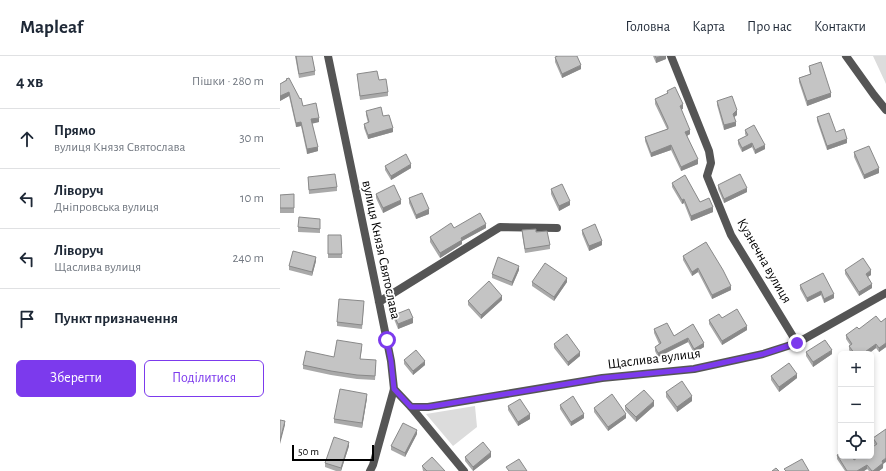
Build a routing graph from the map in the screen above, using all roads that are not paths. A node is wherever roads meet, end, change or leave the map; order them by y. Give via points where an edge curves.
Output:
1 (328, 56) edge
2 (671, 56) edge
3 (846, 56) edge
4 (886, 110) edge
5 (557, 228) dead end
6 (886, 293) edge
7 (379, 302) junction
8 (797, 343) junction
9 (394, 389) junction
10 (411, 407) junction
11 (370, 471) edge
12 (464, 471) edge

1 - 7 street, вулиця Князя Святослава
2 - 8 street, Кузнечна вулиця via 709,151 711,163 707,176 731,235
3 - 4 street
5 - 7 street via 500,227
6 - 8 street, Щаслива вулиця
7 - 9 street, вулиця Князя Святослава
8 - 10 street, Щаслива вулиця via 763,354 694,369 602,378 428,407
9 - 10 street
9 - 11 street, вулиця Князя Святослава
10 - 12 street

